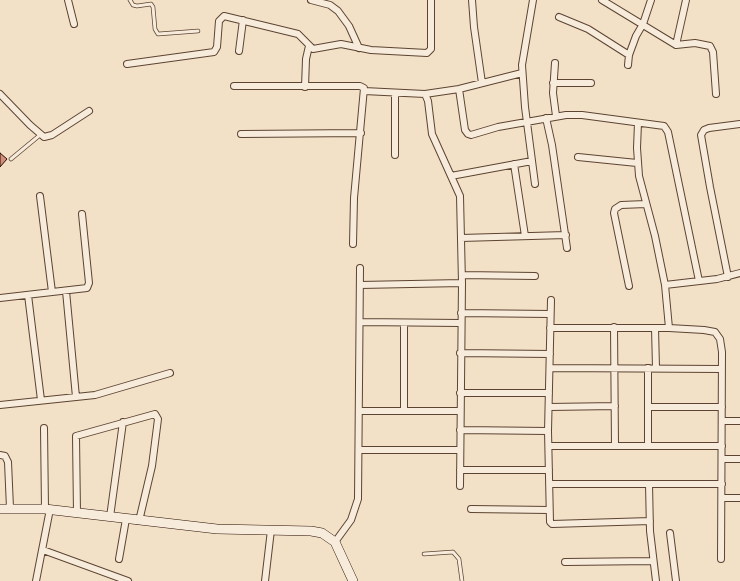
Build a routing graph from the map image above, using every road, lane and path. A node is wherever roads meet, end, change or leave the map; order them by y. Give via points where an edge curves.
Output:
1 (68, 0) edge
2 (130, 0) edge
3 (311, 0) edge
4 (431, 0) edge
5 (472, 0) edge
6 (533, 0) edge
7 (602, 0) edge
8 (651, 0) edge
9 (686, 0) edge
10 (559, 17) dead end
11 (243, 20) junction
12 (74, 24) dead end
13 (643, 24) junction
14 (198, 32) dead end
15 (676, 45) junction
16 (309, 46) junction
17 (359, 48) junction
18 (240, 51) dead end
19 (629, 55) junction
20 (555, 63) dead end
21 (127, 64) dead end
22 (628, 65) dead end
23 (522, 73) junction
24 (591, 82) dead end
25 (482, 83) junction
26 (553, 83) junction
27 (234, 86) dead end
28 (305, 86) junction
29 (459, 89) junction
30 (364, 91) junction
31 (395, 93) junction
32 (0, 94) edge
33 (425, 94) junction
34 (716, 94) dead end
35 (89, 111) dead end
36 (556, 116) junction
37 (546, 118) junction
38 (528, 121) junction
39 (638, 123) junction
40 (740, 124) edge
41 (361, 133) junction
42 (241, 134) dead end
43 (40, 135) junction
44 (395, 155) dead end
45 (578, 157) dead end
46 (11, 159) dead end
47 (532, 161) junction
48 (638, 163) junction
49 (514, 164) junction
50 (451, 176) junction
51 (534, 184) dead end
52 (40, 196) dead end
53 (646, 204) junction
54 (82, 214) dead end
55 (566, 235) junction
56 (525, 236) junction
57 (461, 238) junction
58 (353, 244) dead end
59 (567, 248) dead end
60 (360, 268) dead end
61 (740, 273) edge
62 (462, 275) junction
63 (535, 276) dead end
64 (728, 276) junction
65 (700, 281) junction
66 (462, 283) junction
67 (360, 285) junction
68 (665, 285) junction
69 (629, 286) dead end
70 (66, 291) junction
71 (52, 292) junction
72 (28, 294) junction
73 (0, 296) edge
74 (551, 300) dead end
75 (461, 313) junction
76 (550, 314) junction
77 (360, 322) junction
78 (404, 323) junction
79 (460, 323) junction
80 (614, 327) junction
81 (550, 328) junction
82 (655, 328) junction
83 (669, 328) junction
84 (460, 353) junction
85 (550, 354) junction
86 (550, 368) junction
87 (615, 368) junction
88 (648, 368) junction
89 (656, 368) junction
90 (722, 369) junction
91 (170, 373) dead end
92 (460, 393) junction
93 (549, 393) junction
94 (76, 397) junction
95 (41, 400) junction
96 (0, 405) edge
97 (615, 406) junction
98 (549, 407) junction
99 (722, 407) junction
100 (648, 408) junction
101 (360, 411) junction
102 (404, 411) junction
103 (460, 411) junction
104 (722, 421) junction
105 (740, 421) edge
106 (123, 422) junction
107 (44, 428) dead end
108 (460, 430) junction
109 (548, 431) junction
110 (549, 446) junction
111 (615, 446) junction
112 (648, 446) junction
113 (722, 446) junction
114 (359, 450) junction
115 (460, 450) junction
116 (0, 455) edge
117 (722, 459) junction
118 (740, 459) edge
119 (460, 470) junction
120 (549, 470) junction
121 (549, 484) junction
122 (649, 484) junction
123 (722, 484) junction
124 (460, 486) dead end
125 (722, 498) junction
126 (740, 498) edge
127 (10, 508) junction
128 (0, 509) edge
129 (47, 509) junction
130 (471, 509) dead end
131 (549, 510) junction
132 (77, 513) junction
133 (110, 517) junction
134 (126, 519) junction
135 (139, 520) junction
136 (650, 521) junction
137 (271, 530) junction
138 (670, 533) dead end
139 (335, 542) junction
140 (43, 550) junction
141 (424, 554) dead end
142 (119, 559) dead end
143 (721, 559) dead end
144 (653, 561) junction
145 (565, 562) dead end
146 (36, 581) edge
147 (128, 581) edge
148 (265, 581) edge
149 (353, 581) edge
150 (462, 581) edge
151 (656, 581) edge
152 (676, 581) edge

1 - 12 street
2 - 14 lane via 137,6 151,4 158,34
3 - 17 street via 330,5 338,11 349,26
4 - 17 street via 429,52
5 - 25 street
6 - 23 street
7 - 13 street
8 - 13 street
9 - 15 street
10 - 19 street via 588,30
11 - 16 street via 298,34
11 - 18 street
11 - 21 street via 228,16 220,18 217,48 214,52
13 - 15 street
13 - 19 street
15 - 34 street via 695,43 712,48
16 - 17 street via 320,49 341,44
16 - 28 street
19 - 22 street
20 - 26 street
23 - 25 street
23 - 38 street
24 - 26 street
25 - 29 street
26 - 36 street
27 - 28 street
28 - 30 street via 360,86
29 - 33 street
29 - 38 street via 465,130 468,134 474,135 498,126
30 - 31 street
30 - 41 street
31 - 33 street
31 - 44 street
32 - 43 street
33 - 50 street via 432,134
35 - 43 street via 52,135
36 - 37 street
36 - 39 street via 582,115
37 - 38 street
37 - 55 street
38 - 47 street
39 - 48 street
39 - 65 street via 664,126 668,132
40 - 64 street via 705,129 701,135
41 - 42 street
41 - 58 street via 354,198
43 - 46 lane
45 - 48 street
47 - 49 street
47 - 51 street
48 - 53 street
49 - 50 street
49 - 56 street
50 - 57 street via 460,200
52 - 71 street
53 - 68 street
53 - 69 street via 621,205 614,213
54 - 70 street via 88,286 84,289
55 - 56 street
55 - 59 street
56 - 57 street
57 - 62 street
60 - 67 street
61 - 64 street
62 - 63 street
62 - 66 street
64 - 65 street
65 - 68 street
66 - 67 street
66 - 75 street
67 - 77 street
68 - 83 street
70 - 71 street
70 - 94 street
71 - 72 street
72 - 73 street
72 - 95 street
74 - 76 street
75 - 76 street
75 - 79 street
76 - 81 street
77 - 78 street
77 - 101 street
78 - 79 street
78 - 102 street
79 - 84 street
80 - 81 street
80 - 82 street
80 - 87 street
81 - 85 street
82 - 83 street
82 - 89 street
83 - 90 street via 715,332 722,344
84 - 85 street
84 - 92 street
85 - 86 street
86 - 87 street
86 - 93 street
87 - 88 street
87 - 97 street
88 - 89 street
88 - 100 street
89 - 90 street
90 - 99 street
91 - 94 street via 95,395
92 - 93 street
92 - 103 street
93 - 98 street
94 - 95 street
95 - 96 street
97 - 98 street
97 - 111 street
98 - 109 street
99 - 100 street
99 - 104 street
100 - 112 street
101 - 102 street
101 - 114 street
102 - 103 street
103 - 108 street
104 - 105 street
104 - 113 street
106 - 132 street via 76,436
106 - 133 street
106 - 135 street via 152,414 156,414 158,419 152,466
107 - 129 street
108 - 109 street
108 - 115 street
109 - 110 street
110 - 111 street
110 - 120 street
111 - 112 street
112 - 113 street
113 - 117 street
114 - 115 street
114 - 139 street via 356,509
115 - 119 street
116 - 127 street via 5,456 8,462
117 - 118 street
117 - 123 street
119 - 120 street
119 - 124 street
120 - 121 street
121 - 122 street
121 - 131 street
122 - 123 street
122 - 136 street
123 - 125 street
125 - 126 street
125 - 143 street
127 - 128 street
127 - 129 street
129 - 132 street
129 - 140 street
130 - 131 street
131 - 136 street via 548,519 552,524
132 - 133 street
133 - 134 street
134 - 135 street
134 - 142 street
135 - 137 street via 217,529
136 - 144 street
137 - 139 street via 322,533
137 - 148 street
138 - 152 street
139 - 149 street
140 - 146 street
140 - 147 street
141 - 150 lane via 453,552 459,560
144 - 145 street
144 - 151 street

